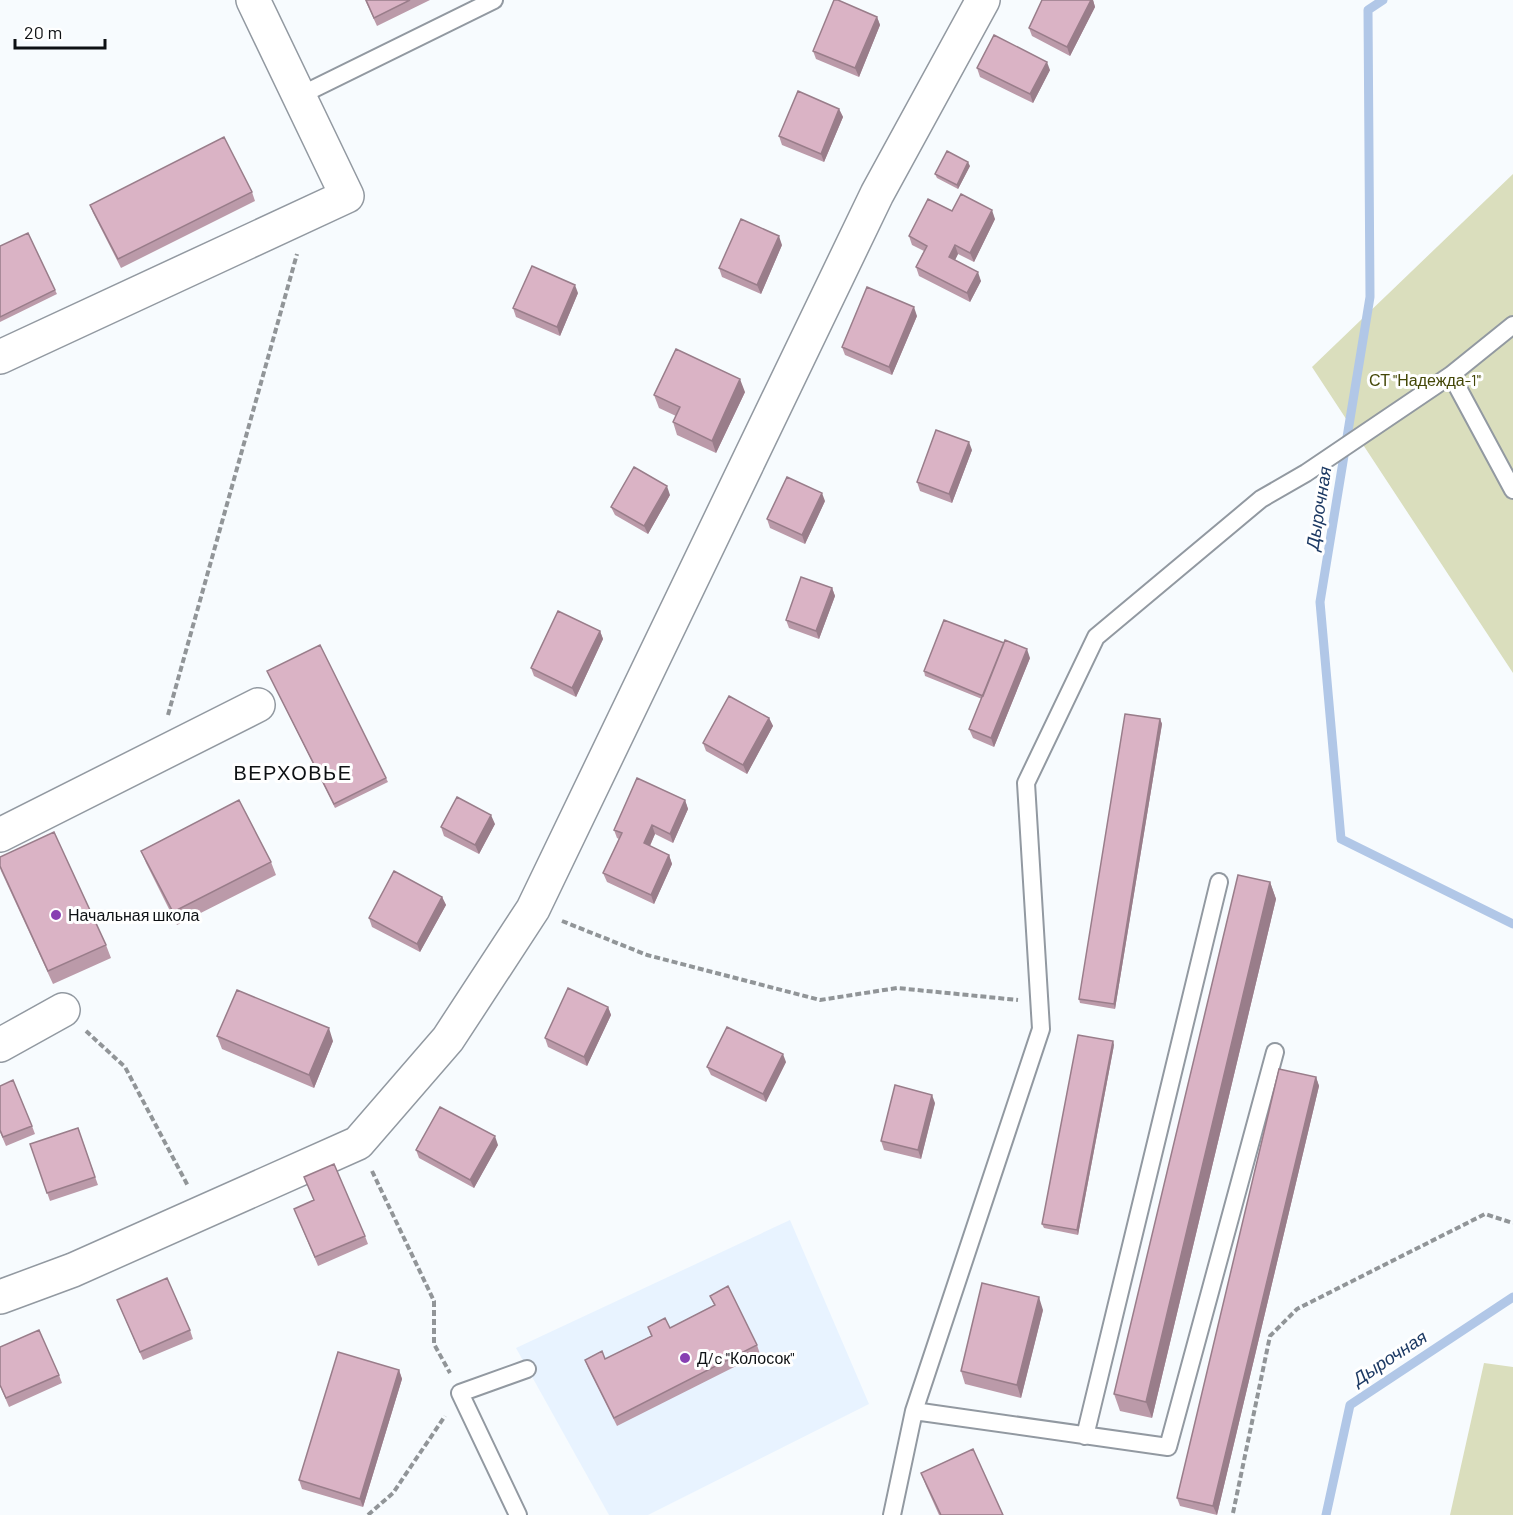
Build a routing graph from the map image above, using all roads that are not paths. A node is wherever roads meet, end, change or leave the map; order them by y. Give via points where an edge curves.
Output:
1 (253, 0) edge
2 (494, 0) edge
3 (983, 0) edge
4 (299, 96) junction
5 (1513, 325) edge
6 (0, 357) edge
7 (1451, 375) junction
8 (1513, 490) edge
9 (258, 705) dead end
10 (0, 835) edge
11 (1219, 882) dead end
12 (63, 1010) road end
13 (0, 1045) edge
14 (1275, 1052) dead end
15 (0, 1297) edge
16 (527, 1369) dead end
17 (914, 1411) junction
18 (1084, 1436) junction
19 (519, 1515) edge
20 (892, 1515) edge

1 - 4 street
2 - 4 lane
3 - 15 street via 877,194 533,909 448,1039 358,1143 73,1270
4 - 6 street via 347,196
5 - 7 lane
7 - 8 lane
7 - 17 lane via 1261,499 1096,637 1026,783 1041,1029
9 - 10 street
11 - 18 lane
12 - 13 street
14 - 18 lane via 1168,1447
16 - 19 lane via 460,1393
17 - 18 lane
17 - 20 lane

